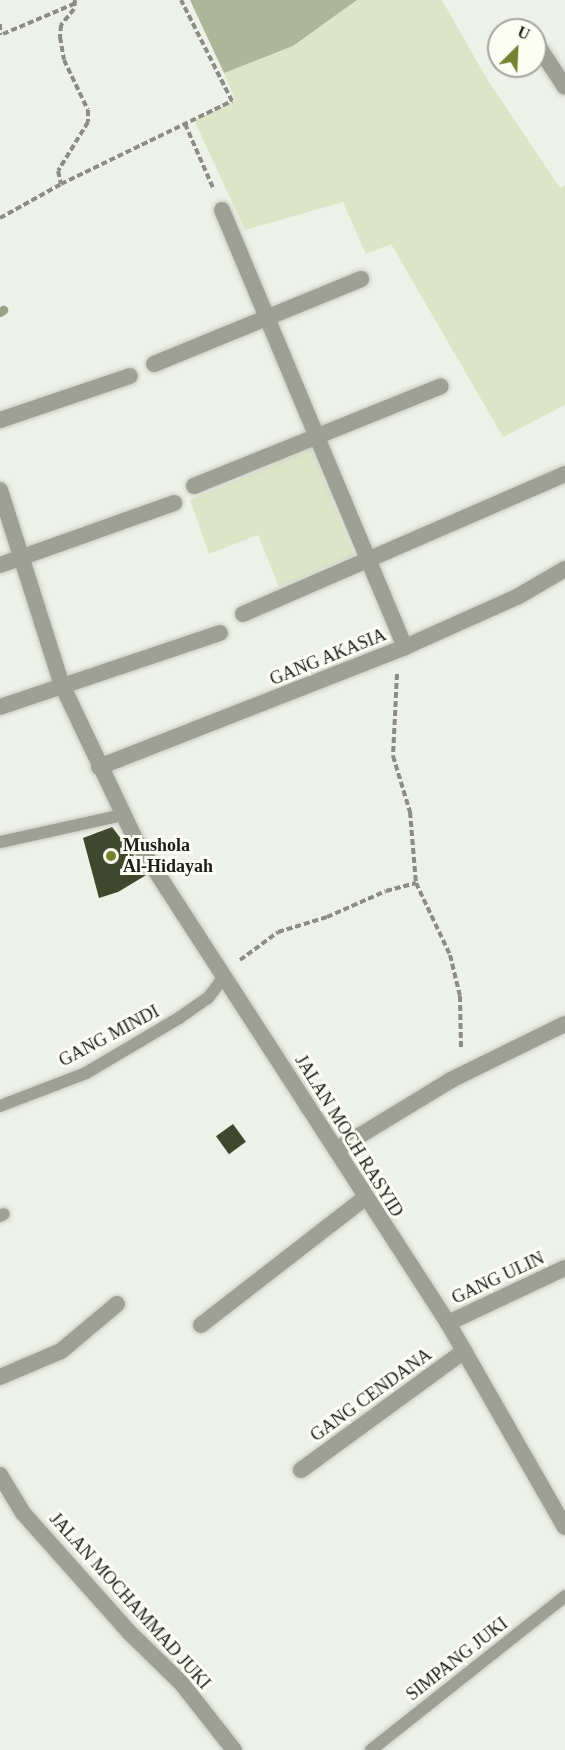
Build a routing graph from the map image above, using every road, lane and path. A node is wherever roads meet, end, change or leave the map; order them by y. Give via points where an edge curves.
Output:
1 (181, 0) edge
2 (75, 1) edge
3 (0, 24) edge
4 (1, 35) edge
5 (547, 60) edge
6 (565, 87) edge
7 (184, 124) junction
8 (61, 184) junction
9 (222, 210) joint
10 (0, 218) edge
11 (362, 279) dead end
12 (270, 317) junction
13 (154, 364) dead end
14 (129, 376) dead end
15 (441, 386) dead end
16 (0, 420) edge
17 (318, 434) junction
18 (565, 474) edge
19 (194, 486) dead end
20 (0, 490) edge
21 (174, 503) dead end
22 (22, 558) junction
23 (369, 559) junction
24 (0, 565) edge
25 (565, 569) edge
26 (243, 614) dead end
27 (220, 633) dead end
28 (405, 647) junction
29 (62, 685) junction
30 (0, 707) edge
31 (99, 766) junction
32 (123, 815) junction
33 (0, 842) edge
34 (417, 883) junction
35 (223, 978) junction
36 (565, 1024) edge
37 (451, 1080) junction
38 (0, 1106) edge
39 (336, 1150) junction
40 (365, 1198) junction
41 (565, 1268) edge
42 (117, 1304) dead end
43 (448, 1323) junction
44 (201, 1324) dead end
45 (464, 1351) junction
46 (0, 1377) edge
47 (302, 1470) dead end
48 (0, 1475) edge
49 (565, 1527) edge
50 (565, 1596) edge
51 (234, 1750) edge
52 (371, 1750) edge

1 - 7 path via 232,101
2 - 4 path
2 - 8 path via 61,25 60,37 64,60 88,110 88,122 58,171
3 - 4 path
5 - 6 street
7 - 8 path
7 - 9 path
8 - 10 path
9 - 12 street
11 - 12 street
12 - 13 street
12 - 17 street
14 - 16 street
15 - 17 street
17 - 19 street
17 - 23 street
18 - 23 street
20 - 22 street, JALAN MOCH RASYID
21 - 22 street
22 - 24 street
22 - 29 street, JALAN MOCH RASYID
23 - 26 street
23 - 28 street
25 - 28 street, GANG AKASIA via 517,597
27 - 29 street
28 - 31 street, GANG AKASIA
28 - 34 path via 398,670 393,756 410,812
29 - 30 street
29 - 31 street, JALAN MOCH RASYID
31 - 32 street, JALAN MOCH RASYID
32 - 33 lane
32 - 35 street, JALAN MOCH RASYID
34 - 35 path via 278,932 247,954
34 - 37 path via 450,955 460,996 463,1030 460,1057
35 - 38 lane, GANG MINDI via 208,998 86,1073
35 - 39 street, JALAN MOCH RASYID
36 - 37 street
37 - 39 street
39 - 40 street, JALAN MOCH RASYID
40 - 43 street, JALAN MOCH RASYID
40 - 44 street
41 - 43 street, GANG ULIN
42 - 46 street via 61,1351
43 - 45 street, JALAN MOCH RASYID
45 - 47 street, GANG CENDANA
45 - 49 street, JALAN MOCH RASYID
48 - 51 street, JALAN MOCHAMMAD JUKI via 23,1513 130,1633 182,1684
50 - 52 lane, SIMPANG JUKI

